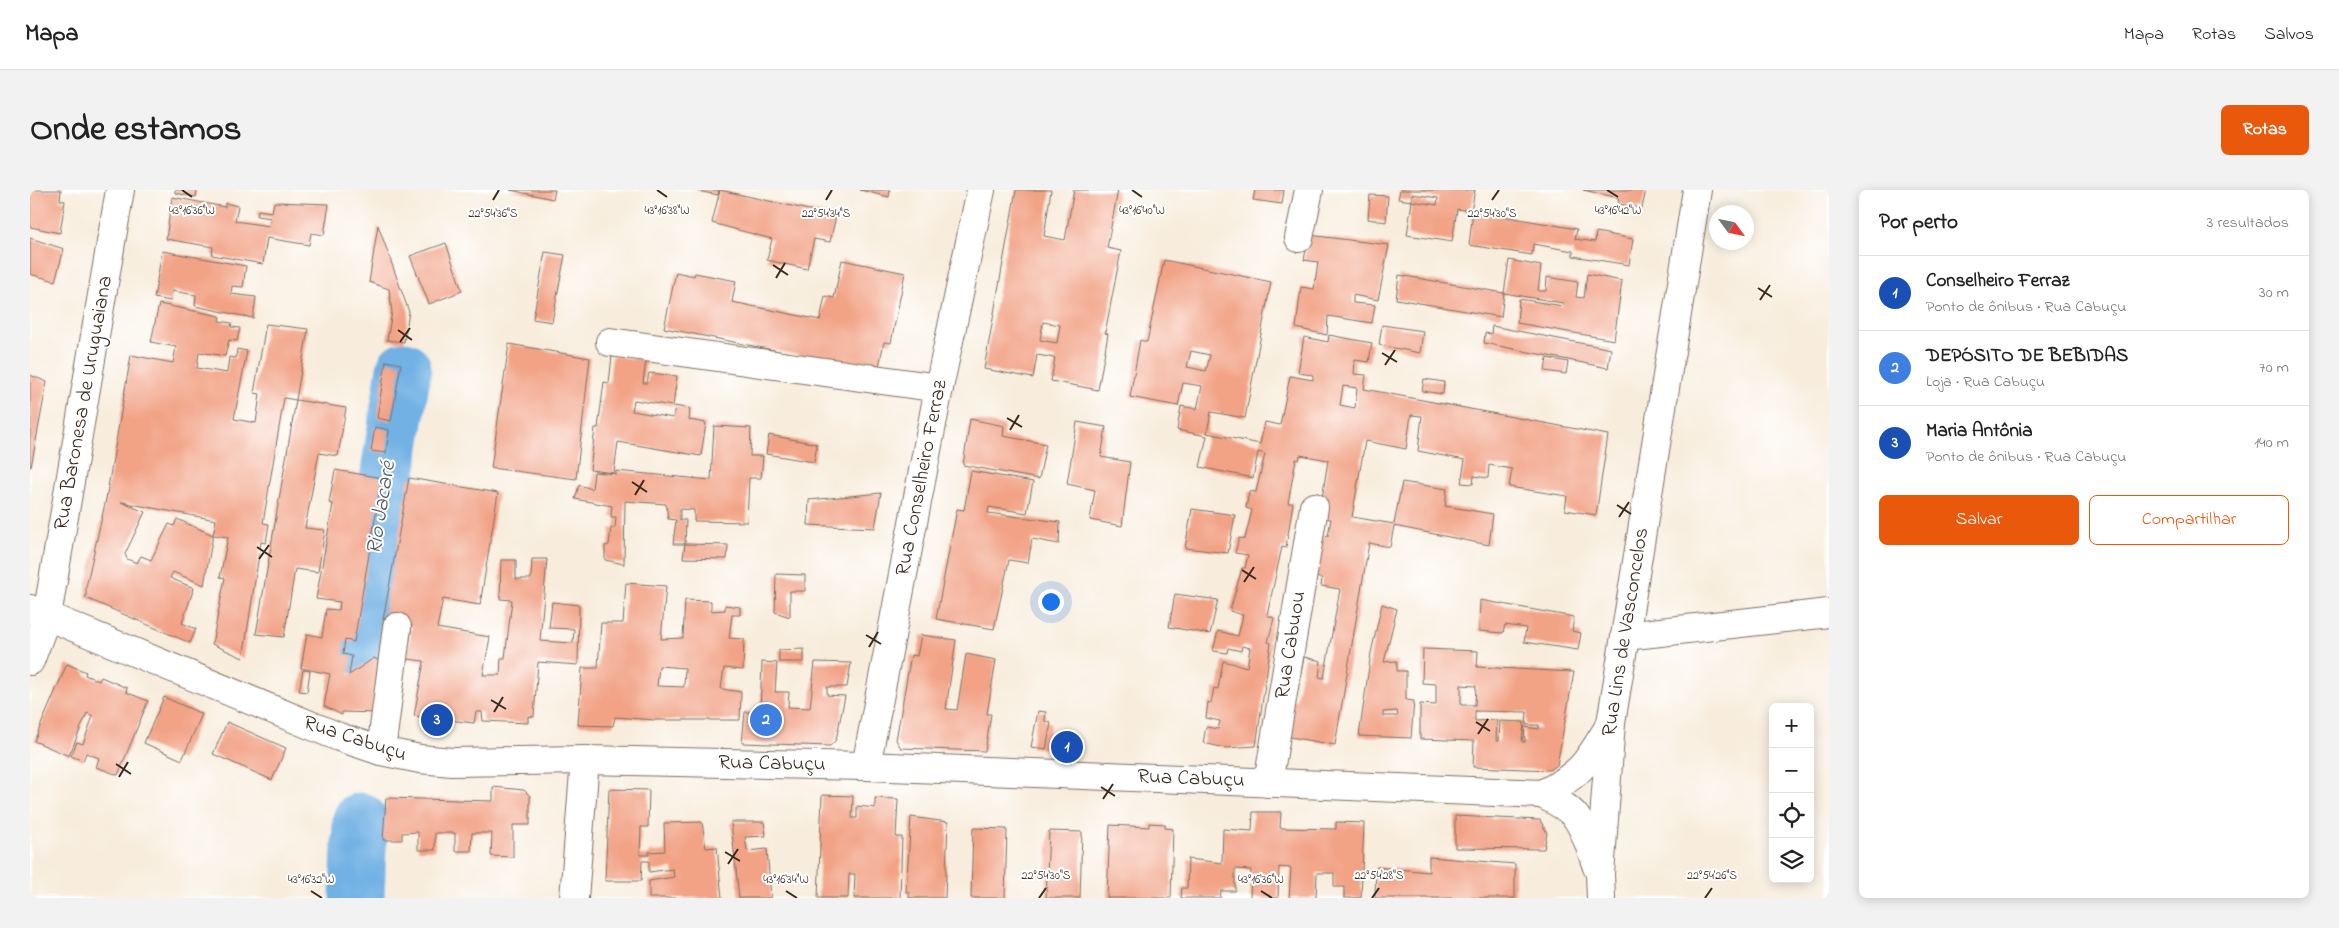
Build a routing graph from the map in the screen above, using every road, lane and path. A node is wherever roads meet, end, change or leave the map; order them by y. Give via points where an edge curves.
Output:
1 (120, 190) edge
2 (981, 190) edge
3 (1309, 190) edge
4 (1696, 190) edge
5 (1300, 238) dead end
6 (610, 342) dead end
7 (940, 388) junction
8 (1314, 507) dead end
9 (38, 612) edge
10 (1829, 613) edge
11 (397, 627) dead end
12 (1625, 636) junction
13 (30, 661) edge
14 (1611, 723) junction
15 (381, 750) junction
16 (585, 760) junction
17 (866, 766) junction
18 (1268, 783) junction
19 (1542, 794) junction
20 (1600, 886) edge
21 (574, 898) edge

1 - 9 street, Rua Baronesa de Uruguaiana
2 - 7 street, Rua Conselheiro Ferraz
3 - 5 street
4 - 12 street, Rua Lins de Vasconcelos
6 - 7 street
7 - 17 street, Rua Conselheiro Ferraz
8 - 18 street, Rua Cabuou
9 - 13 street, Rua Baronesa de Uruguaiana
9 - 15 street, Rua Cabuçu via 339,737
10 - 12 street
11 - 15 street
12 - 14 street, Rua Lins de Vasconcelos
14 - 19 street, Rua Cabuçu via 1580,771
14 - 20 street, Rua Lins de Vasconcelos
15 - 16 street, Rua Cabuçu via 452,762
16 - 17 street, Rua Cabuçu
16 - 21 street
17 - 18 street, Rua Cabuçu
18 - 19 street, Rua Cabuçu
19 - 20 street via 1575,816 1582,828

